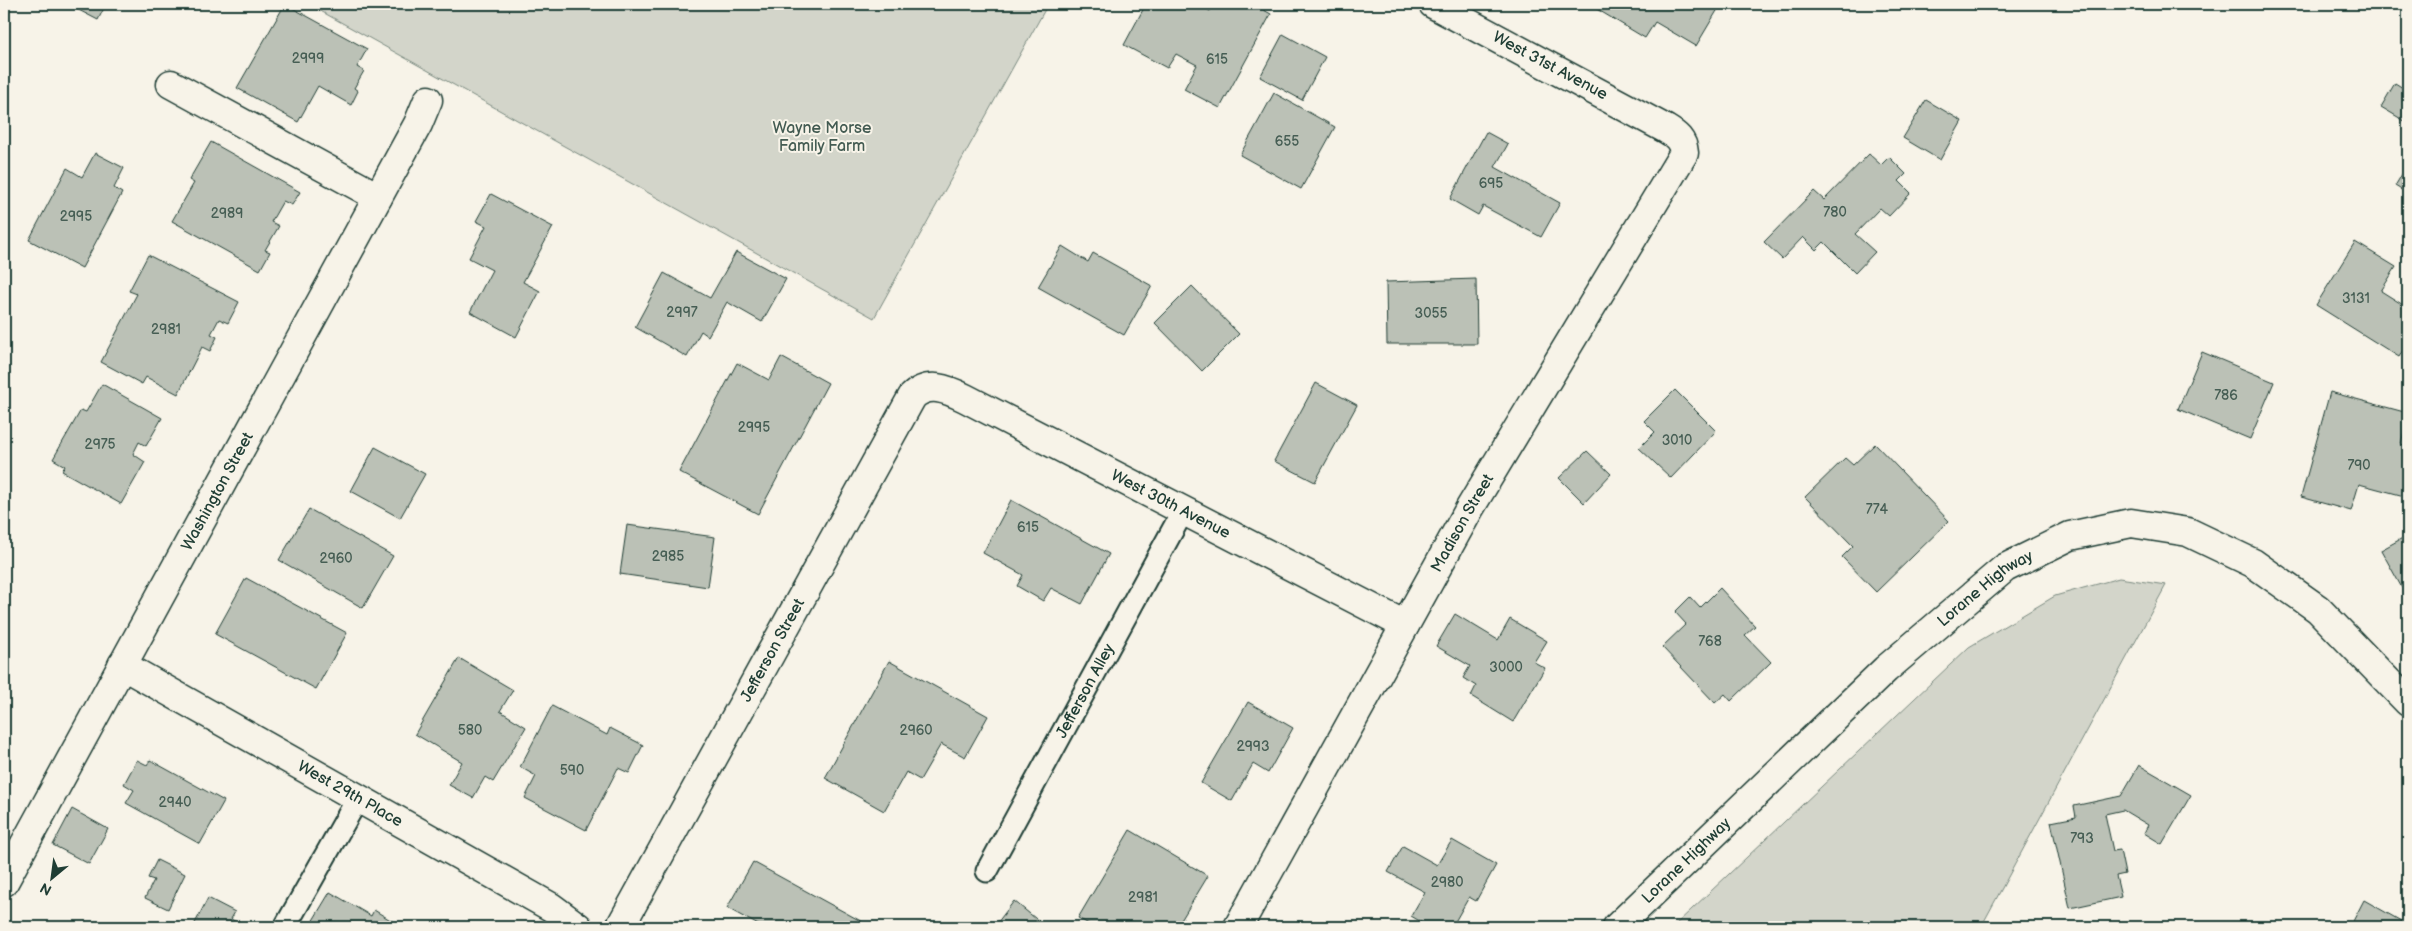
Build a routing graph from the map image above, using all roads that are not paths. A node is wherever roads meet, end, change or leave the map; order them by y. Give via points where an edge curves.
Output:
1 (1433, 4) edge
2 (171, 84) dead end
3 (428, 100) dead end
4 (1666, 129) joint
5 (378, 197) junction
6 (935, 387) joint
7 (1183, 510) junction
8 (1405, 625) junction
9 (122, 665) junction
10 (2408, 702) edge
11 (358, 798) junction
12 (987, 871) dead end
13 (4, 882) edge
14 (285, 927) edge
15 (578, 927) edge
16 (620, 927) edge
17 (1238, 927) edge
18 (1617, 927) edge

1 - 4 street, West 31st Avenue
2 - 5 street
3 - 5 street, Washington Street
4 - 8 street, Madison Street via 1684,146 1680,162 1470,508
5 - 9 street, Washington Street
6 - 7 street, West 30th Avenue via 965,398
6 - 16 street, Jefferson Street via 925,388 912,397
7 - 8 street, West 30th Avenue
7 - 12 lane, Jefferson Alley
8 - 17 street, Madison Street
9 - 11 street, West 29th Place
9 - 13 street, Washington Street
10 - 18 street, Lorane Highway via 2318,609 2253,562 2188,532 2131,523 2070,536 2005,568 1886,669
11 - 14 lane
11 - 15 street, West 29th Place via 551,907

